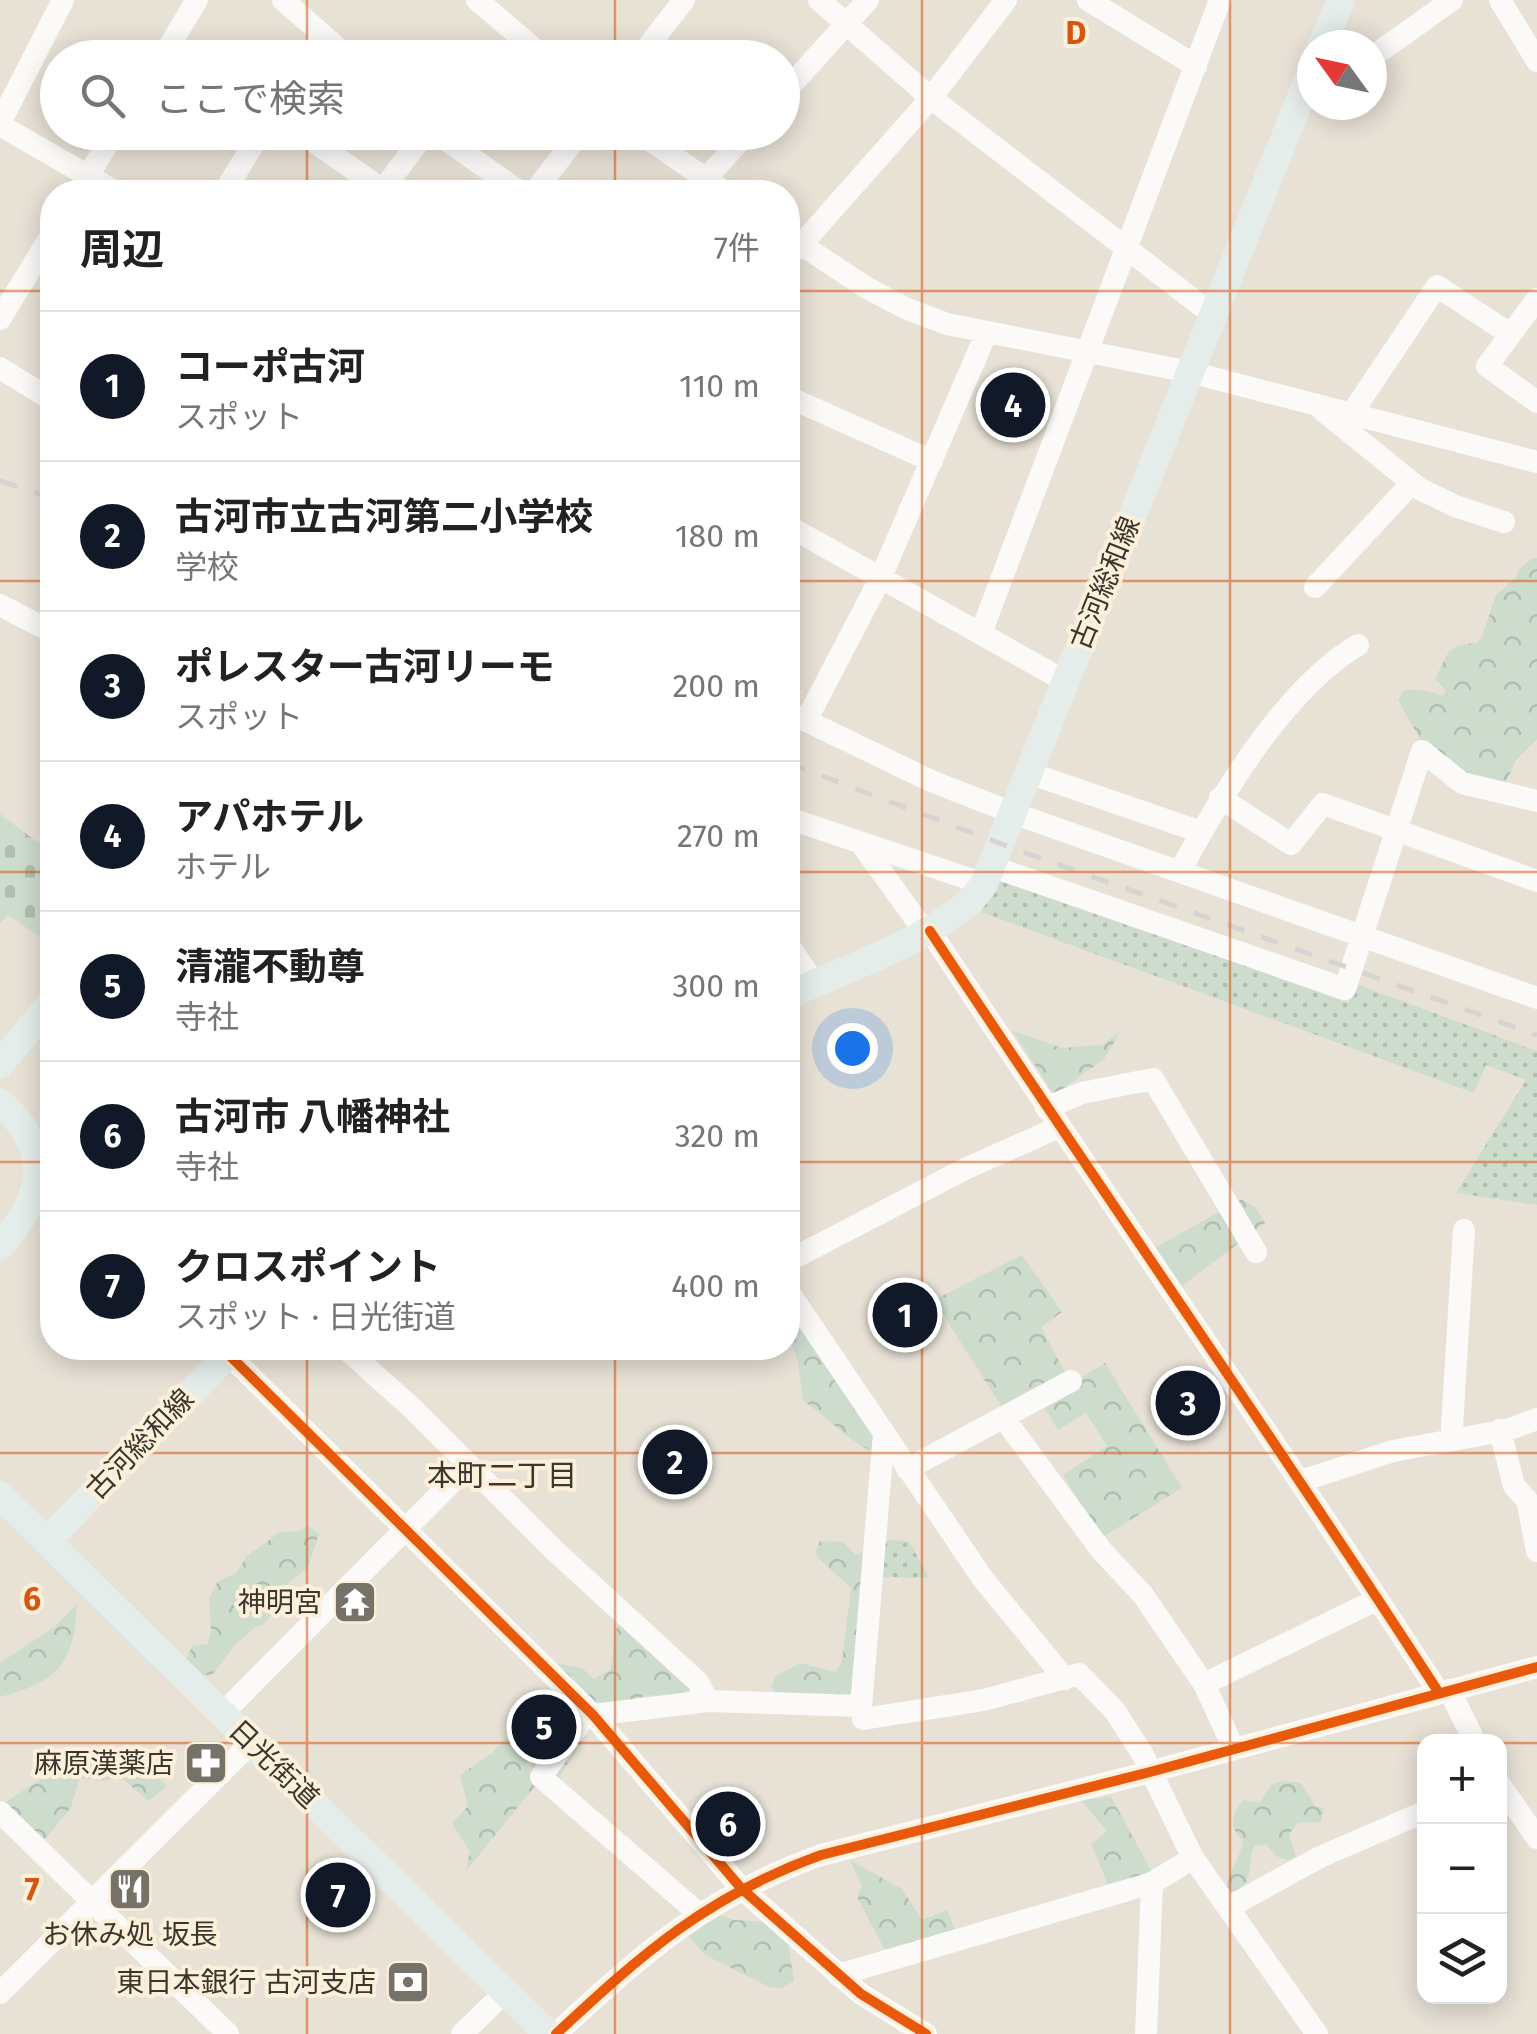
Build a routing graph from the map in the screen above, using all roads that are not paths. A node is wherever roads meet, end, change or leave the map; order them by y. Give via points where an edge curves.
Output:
1 (63, 0) edge
2 (197, 0) edge
3 (283, 0) edge
4 (477, 0) edge
5 (684, 0) edge
6 (819, 0) edge
7 (868, 0) edge
8 (1006, 0) edge
9 (1088, 0) edge
10 (1220, 0) edge
11 (1341, 0) edge
12 (1452, 0) edge
13 (1500, 0) edge
14 (847, 24) junction
15 (1328, 30) edge
16 (322, 34) junction
17 (43, 40) edge
18 (173, 40) edge
19 (318, 40) edge
20 (328, 40) edge
21 (524, 40) edge
22 (654, 40) edge
23 (40, 45) edge
24 (1387, 47) edge
25 (1537, 61) edge
26 (1196, 66) junction
27 (800, 75) edge
28 (930, 98) junction
29 (1297, 120) edge
30 (0, 124) edge
31 (104, 150) edge
32 (249, 150) edge
33 (325, 150) edge
34 (413, 150) edge
35 (460, 150) edge
36 (567, 150) edge
37 (660, 150) edge
38 (735, 150) edge
39 (77, 180) edge
40 (85, 180) edge
41 (231, 180) edge
42 (367, 180) edge
43 (390, 180) edge
44 (503, 180) edge
45 (543, 180) edge
46 (698, 180) edge
47 (714, 180) edge
48 (800, 236) edge
49 (1128, 248) junction
50 (800, 249) edge
51 (40, 254) edge
52 (1537, 299) edge
53 (1212, 314) junction
54 (0, 319) edge
55 (986, 334) junction
56 (1510, 334) junction
57 (1088, 352) junction
58 (0, 368) edge
59 (1190, 372) junction
60 (40, 393) edge
61 (800, 402) edge
62 (1537, 402) edge
63 (1316, 404) junction
64 (1352, 413) junction
65 (932, 461) junction
66 (1537, 462) edge
67 (1412, 483) junction
68 (1504, 522) dead end
69 (800, 533) edge
70 (881, 577) junction
71 (1315, 587) dead end
72 (0, 605) edge
73 (40, 626) edge
74 (981, 633) junction
75 (1358, 644) dead end
76 (1065, 681) junction
77 (800, 710) edge
78 (800, 716) edge
79 (1029, 773) junction
80 (1220, 798) junction
81 (1537, 802) edge
82 (1013, 813) junction
83 (800, 822) edge
84 (1399, 830) junction
85 (1202, 832) junction
86 (860, 842) junction
87 (1180, 871) junction
88 (988, 876) junction
89 (1537, 881) edge
90 (927, 932) junction
91 (1364, 934) junction
92 (800, 962) edge
93 (814, 983) junction
94 (800, 989) edge
95 (1537, 998) edge
96 (40, 1016) edge
97 (0, 1064) edge
98 (0, 1102) edge
99 (1053, 1118) junction
100 (40, 1172) edge
101 (40, 1191) edge
102 (1464, 1230) dead end
103 (0, 1246) edge
104 (1256, 1252) dead end
105 (800, 1255) edge
106 (800, 1309) edge
107 (218, 1360) edge
108 (239, 1360) edge
109 (358, 1360) edge
110 (1070, 1380) dead end
111 (1003, 1417) junction
112 (1537, 1419) edge
113 (1500, 1430) junction
114 (884, 1434) junction
115 (1457, 1438) junction
116 (468, 1466) junction
117 (907, 1469) junction
118 (1301, 1480) junction
119 (0, 1495) edge
120 (405, 1529) junction
121 (47, 1541) junction
122 (1537, 1551) edge
123 (1378, 1599) junction
124 (1537, 1666) edge
125 (1066, 1680) junction
126 (1204, 1684) junction
127 (1444, 1691) junction
128 (708, 1702) junction
129 (861, 1706) junction
130 (591, 1713) junction
131 (222, 1714) junction
132 (1471, 1734) edge
133 (252, 1742) junction
134 (1234, 1749) junction
135 (1150, 1772) junction
136 (1507, 1795) edge
137 (0, 1812) edge
138 (1417, 1815) edge
139 (1537, 1838) edge
140 (1192, 1858) junction
141 (1152, 1883) junction
142 (742, 1888) junction
143 (90, 1902) junction
144 (1229, 1907) junction
145 (698, 1913) junction
146 (838, 1976) junction
147 (506, 1991) junction
148 (0, 1994) edge
149 (228, 2034) edge
150 (462, 2034) edge
151 (548, 2034) edge
152 (556, 2034) edge
153 (926, 2034) edge
154 (1146, 2034) edge
155 (1317, 2034) edge

1 - 17 street
2 - 18 street
3 - 16 street
4 - 21 street
5 - 22 street
6 - 14 street
7 - 14 street
8 - 28 street
9 - 26 street
10 - 26 street
11 - 15 main road
12 - 24 street
13 - 25 street
14 - 27 street
14 - 28 street
16 - 19 street
16 - 20 street
23 - 30 street
26 - 49 street
28 - 48 street
28 - 49 street
29 - 53 main road, 古河総和線
30 - 39 street
31 - 40 street
32 - 41 street
33 - 42 street
34 - 43 street
35 - 44 street
36 - 45 street
37 - 46 street
38 - 47 street
49 - 53 street
49 - 57 street
50 - 55 street via 905,308
51 - 54 street
52 - 56 street
53 - 59 main road, 古河総和線
55 - 57 street
55 - 65 street
56 - 62 street via 1487,366
56 - 64 street via 1437,286
57 - 59 street
57 - 74 street
58 - 60 street
59 - 63 street
59 - 76 main road, 古河総和線
61 - 65 street
63 - 64 street
63 - 67 street
64 - 66 street
65 - 70 street
67 - 68 street
67 - 71 street
69 - 70 street
70 - 74 street
70 - 77 street
72 - 73 street
74 - 76 street
75 - 80 street via 1308,686
76 - 79 main road, 古河総和線
78 - 82 street
79 - 82 main road, 古河総和線
79 - 85 street
80 - 84 street via 1291,844 1323,804
80 - 85 street
81 - 84 street via 1462,783 1422,751
82 - 87 street
82 - 88 main road, 古河総和線
83 - 86 street
84 - 89 street
84 - 91 street
85 - 87 street
86 - 88 street
86 - 90 street
87 - 91 street
88 - 90 main road, 古河総和線 via 963,910
88 - 91 street via 1346,989
90 - 93 main road, 古河総和線
90 - 99 street
91 - 95 street
92 - 93 street
93 - 94 main road, 古河総和線
96 - 97 main road
98 - 100 main road via 33,1141
99 - 104 street via 1082,1093 1154,1079
99 - 105 street
99 - 118 street
101 - 103 main road
102 - 115 street via 1452,1427
106 - 114 street
107 - 121 main road, 古河総和線
108 - 120 street
109 - 116 street
110 - 111 street
111 - 117 street
111 - 126 street
112 - 113 street
113 - 115 street
113 - 122 street via 1514,1486 1527,1500
114 - 117 street
114 - 129 street
115 - 118 street
116 - 120 street
116 - 128 street via 698,1682
117 - 125 street via 983,1579
118 - 123 street
119 - 121 main road, 日光街道
120 - 130 street
120 - 131 street
121 - 131 main road, 日光街道
123 - 126 street
123 - 127 street
124 - 127 street
125 - 129 street via 896,1716 863,1720
125 - 135 street via 1079,1674 1114,1710
126 - 134 street
127 - 132 street
127 - 134 street
128 - 129 street
128 - 130 street
130 - 142 street
130 - 145 street via 541,1776
131 - 133 main road, 日光街道
133 - 143 street
133 - 147 main road, 日光街道
134 - 135 street
135 - 140 street
135 - 142 street via 820,1855
136 - 139 street
137 - 143 street
138 - 144 street via 1320,1856
140 - 141 street
140 - 144 street
141 - 146 street
141 - 154 street
142 - 145 street
142 - 146 street
143 - 148 street
143 - 149 street
144 - 155 street
145 - 152 street
146 - 153 street
147 - 150 street
147 - 151 main road, 日光街道

